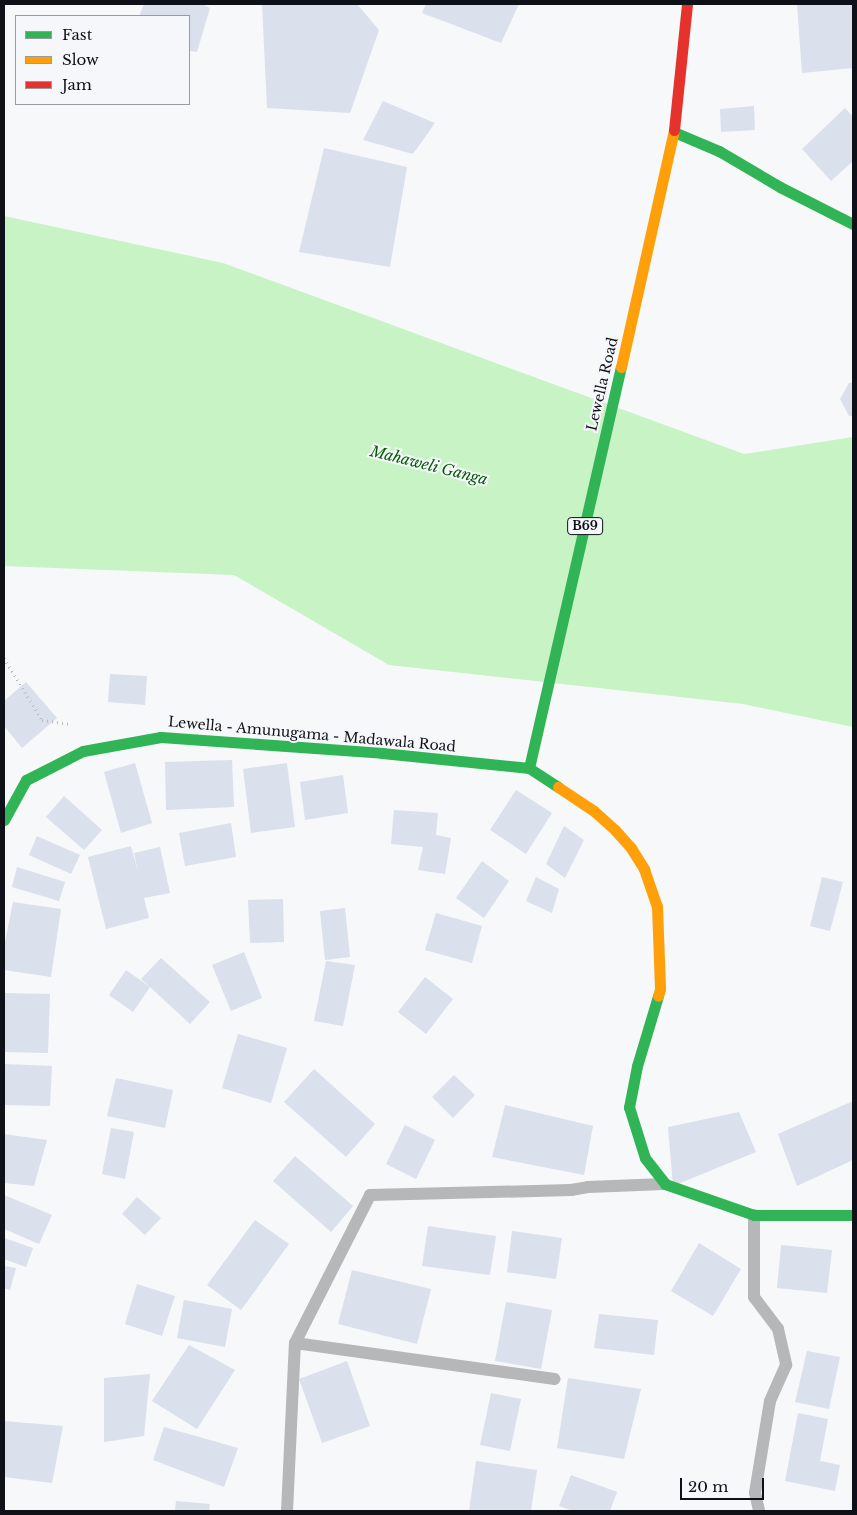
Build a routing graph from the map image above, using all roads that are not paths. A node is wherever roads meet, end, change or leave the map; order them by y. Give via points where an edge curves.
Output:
1 (688, 4) edge
2 (674, 132) junction
3 (853, 224) edge
4 (529, 768) junction
5 (4, 820) edge
6 (665, 1184) junction
7 (754, 1215) junction
8 (853, 1215) edge
9 (295, 1343) junction
10 (555, 1379) dead end
11 (287, 1511) edge
12 (759, 1511) edge

1 - 2 main road, Lewella Road / B69
2 - 3 main road via 719,152
2 - 4 main road, Lewella Road / B69
4 - 5 main road, Lewella - Amunugama - Madawala Road via 382,752 162,737 83,751 26,780
4 - 6 main road via 587,806 615,830 644,870 657,906 660,989 637,1066 629,1107 645,1158
6 - 7 main road
6 - 9 lane via 370,1195
7 - 8 main road
7 - 12 lane via 754,1297 778,1329 786,1365 770,1401 755,1493
9 - 10 lane
9 - 11 lane

